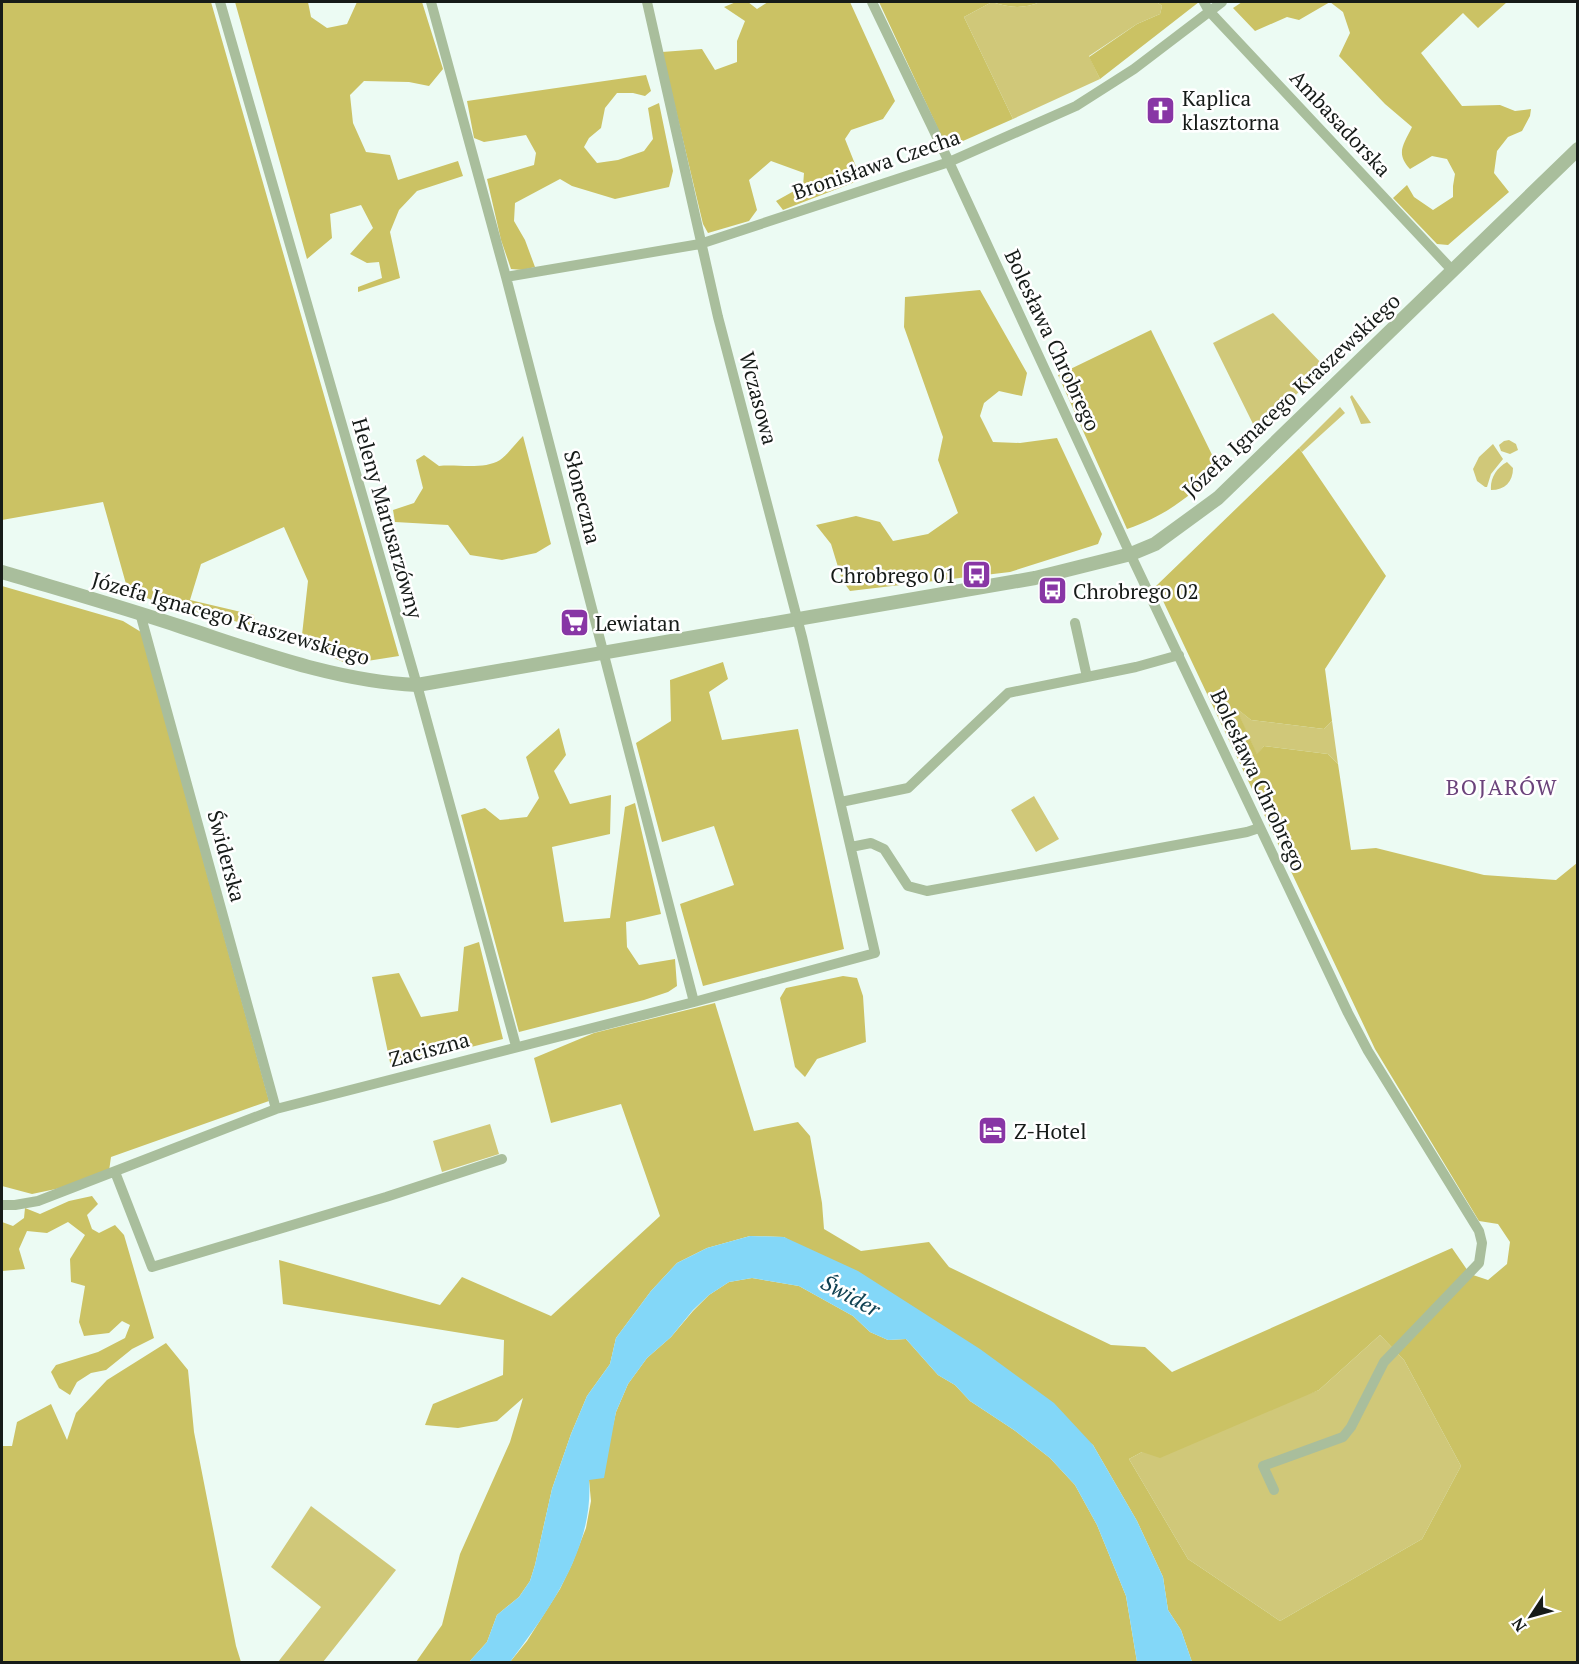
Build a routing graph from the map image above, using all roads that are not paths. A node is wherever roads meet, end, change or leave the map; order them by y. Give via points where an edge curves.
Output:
1 (220, 2) edge
2 (431, 2) edge
3 (646, 2) edge
4 (872, 2) edge
5 (1222, 2) edge
6 (1207, 6) edge
7 (1578, 149) edge
8 (949, 162) junction
9 (700, 244) junction
10 (1452, 270) junction
11 (506, 277) junction
12 (1131, 554) junction
13 (2, 572) edge
14 (140, 613) junction
15 (797, 619) junction
16 (1075, 623) dead end
17 (603, 652) junction
18 (1179, 655) junction
19 (1087, 677) junction
20 (417, 685) junction
21 (844, 801) junction
22 (1259, 828) junction
23 (854, 846) junction
24 (874, 953) joint
25 (694, 1002) junction
26 (516, 1046) junction
27 (276, 1109) junction
28 (502, 1159) dead end
29 (115, 1172) junction
30 (2, 1205) edge
31 (1274, 1490) dead end

1 - 20 street, Heleny Marusarzówny
2 - 11 street, Słoneczna
3 - 9 street, Wczasowa
4 - 8 street, Bolesława Chrobrego
5 - 6 street, Bronisława Czecha
6 - 8 street, Bronisława Czecha via 1134,69 1076,106
6 - 10 street, Ambasadorska
7 - 10 street, Józefa Ignacego Kraszewskiego
8 - 9 street, Bronisława Czecha
8 - 12 street, Bolesława Chrobrego
9 - 11 street, Bronisława Czecha
9 - 15 street, Wczasowa
10 - 12 street, Józefa Ignacego Kraszewskiego via 1218,498 1155,544
11 - 17 street, Słoneczna
12 - 15 street, Józefa Ignacego Kraszewskiego via 1035,578
12 - 18 street, Bolesława Chrobrego
13 - 14 street, Józefa Ignacego Kraszewskiego
14 - 20 street, Józefa Ignacego Kraszewskiego via 343,676
14 - 27 street, Świderska
15 - 17 street, Józefa Ignacego Kraszewskiego
15 - 21 street, Wczasowa
16 - 19 street
17 - 20 street, Józefa Ignacego Kraszewskiego
17 - 25 street, Słoneczna
18 - 19 street
18 - 22 street, Bolesława Chrobrego
19 - 21 street via 1008,693 908,788
20 - 26 street, Heleny Marusarzówny
21 - 23 street, Wczasowa
22 - 23 street via 927,891 908,886 884,849 871,843
22 - 31 street, Bolesława Chrobrego via 1368,1051 1479,1232 1482,1243 1479,1263 1384,1362 1343,1437 1263,1466
23 - 24 street, Wczasowa
24 - 25 street, Zaciszna
25 - 26 street, Zaciszna
26 - 27 street, Zaciszna
27 - 29 street, Zaciszna
28 - 29 street via 152,1267
29 - 30 street, Zaciszna via 38,1201

